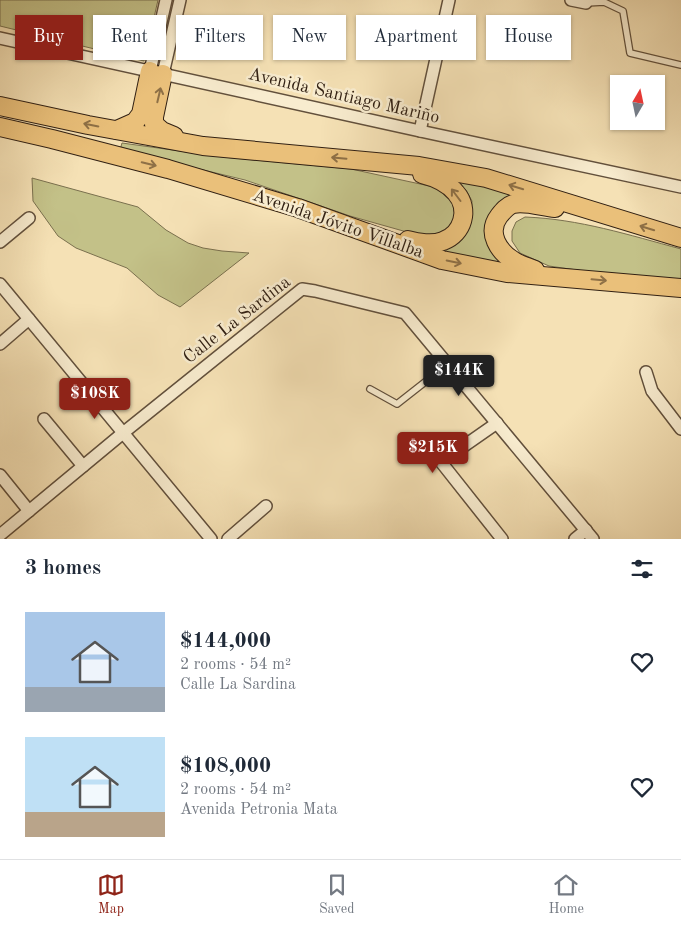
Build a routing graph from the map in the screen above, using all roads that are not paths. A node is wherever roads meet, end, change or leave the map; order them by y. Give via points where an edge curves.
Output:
1 (166, 0) edge
2 (180, 0) edge
3 (449, 0) edge
4 (571, 0) edge
5 (586, 3) joint
6 (0, 38) edge
7 (681, 65) edge
8 (157, 73) junction
9 (0, 106) edge
10 (0, 127) edge
11 (117, 130) junction
12 (420, 132) junction
13 (203, 146) junction
14 (366, 161) junction
15 (681, 187) edge
16 (613, 217) junction
17 (29, 218) dead end
18 (349, 226) junction
19 (681, 238) edge
20 (0, 242) edge
21 (550, 276) junction
22 (0, 284) edge
23 (681, 288) edge
24 (30, 320) junction
25 (0, 344) edge
26 (448, 364) junction
27 (646, 372) dead end
28 (370, 389) dead end
29 (44, 419) dead end
30 (497, 423) junction
31 (681, 429) edge
32 (123, 433) junction
33 (83, 466) junction
34 (0, 475) edge
35 (266, 506) dead end
36 (29, 511) junction
37 (0, 535) edge
38 (590, 535) edge
39 (211, 539) edge
40 (228, 539) edge
41 (502, 539) edge
42 (575, 539) edge

1 - 8 street
2 - 8 street
3 - 12 street
4 - 5 street
5 - 7 lane via 604,2 623,11 630,53
6 - 8 street, Avenida Santiago Mariño
8 - 11 main road via 141,114 135,122
8 - 12 street, Avenida Santiago Mariño
13 -> 8 main road via 162,132 154,124
11 -> 9 main road
10 -> 18 main road, Avenida Jóvito Villalba via 168,169
11 - 13 main road
12 - 15 street, Avenida Santiago Mariño
14 -> 13 main road
16 -> 14 main road via 486,178
18 -> 14 main road via 429,243 443,242 454,235 463,218 464,209 456,192 440,181
19 -> 16 main road
16 - 21 main road via 522,204 506,208 496,220 494,229 498,246 514,262
17 - 20 street
18 -> 21 main road, Avenida Jóvito Villalba via 442,260 507,273
21 -> 23 main road, Avenida Jóvito Villalba
22 - 24 street
24 - 25 street
24 - 32 street
26 - 28 lane via 397,404
26 - 30 street, Calle La Sardina
26 - 32 street, Calle La Sardina via 405,313 302,289
27 - 31 street via 652,392
29 - 33 street
30 - 38 street, Calle La Sardina
30 - 41 street via 441,462
32 - 33 street, Calle La Sardina
32 - 39 street
33 - 36 street, Calle La Sardina
34 - 36 street
35 - 40 street
36 - 37 street, Calle La Sardina
38 - 42 street

